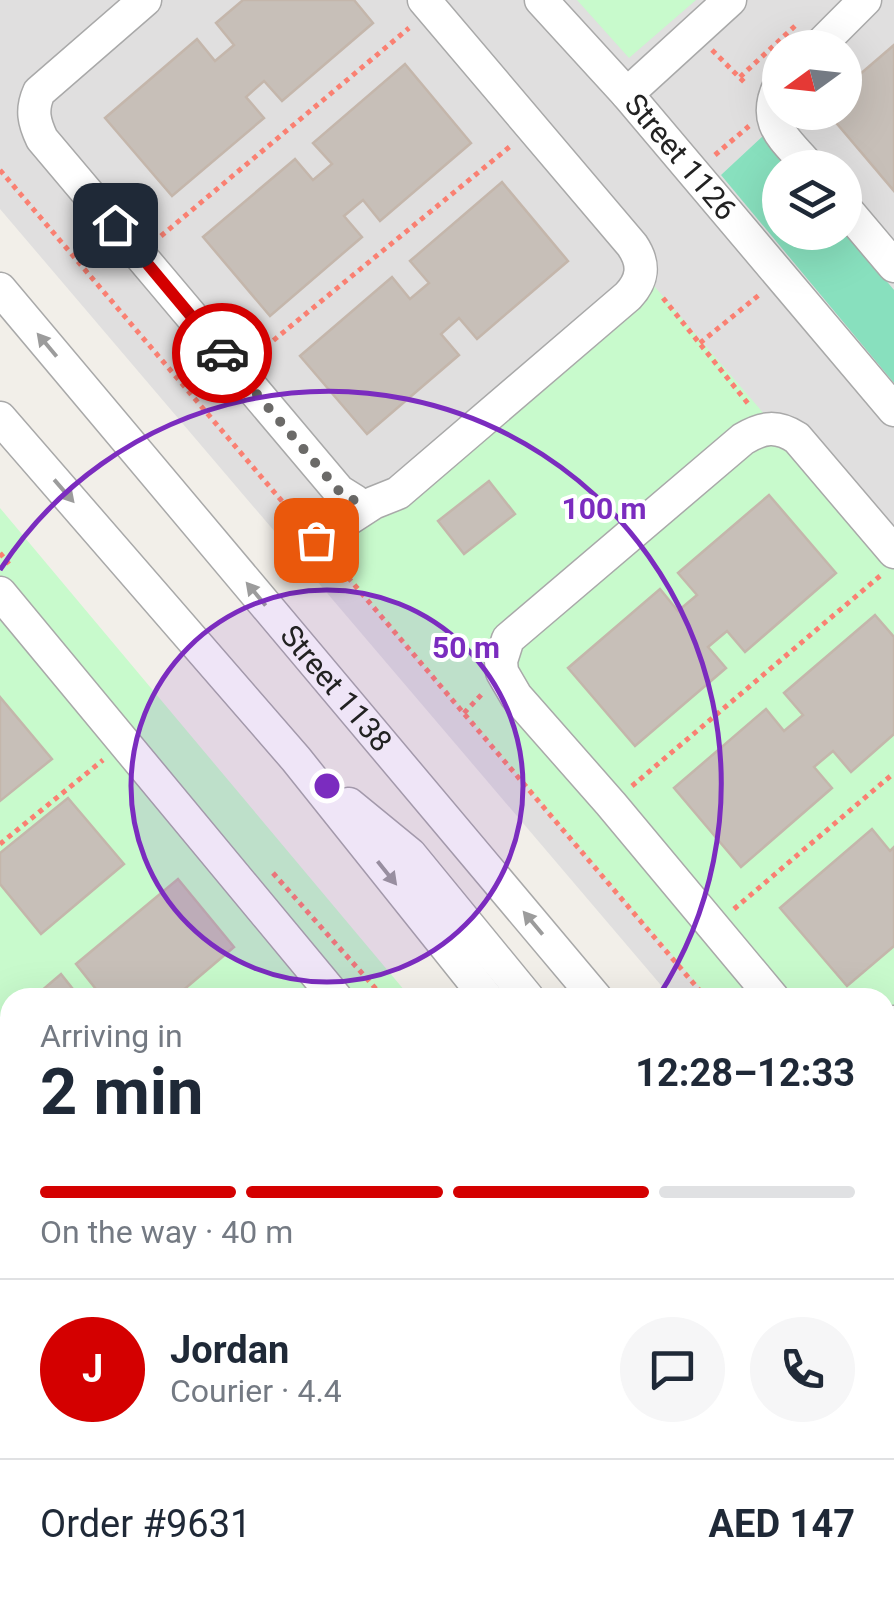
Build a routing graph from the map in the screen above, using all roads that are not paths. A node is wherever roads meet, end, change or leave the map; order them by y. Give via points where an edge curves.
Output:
1 (146, 0) edge
2 (541, 0) edge
3 (730, 0) edge
4 (865, 0) edge
5 (433, 3) edge
6 (835, 30) edge
7 (626, 94) junction
8 (779, 130) edge
9 (795, 150) edge
10 (862, 228) edge
11 (894, 266) edge
12 (0, 289) edge
13 (894, 410) edge
14 (0, 418) edge
15 (894, 552) edge
16 (0, 594) edge
17 (296, 760) junction
18 (307, 959) junction
19 (329, 988) edge
20 (340, 988) edge
21 (479, 988) edge
22 (520, 988) edge
23 (588, 988) edge
24 (765, 988) edge

1 - 5 street via 38,92 32,112 42,138 339,491 355,501 316,540 398,493 628,296 642,272 632,244
2 - 7 street, Street 1126
3 - 7 street
4 - 6 street
7 - 13 street, Street 1126
8 - 9 street
10 - 11 street
23 -> 12 street, Street 1138
14 -> 17 street
15 - 24 street via 797,438 768,428 743,440 502,650 502,672 516,696
16 - 18 street
17 -> 21 street
17 - 22 street via 410,854
18 - 19 street
18 - 20 street

